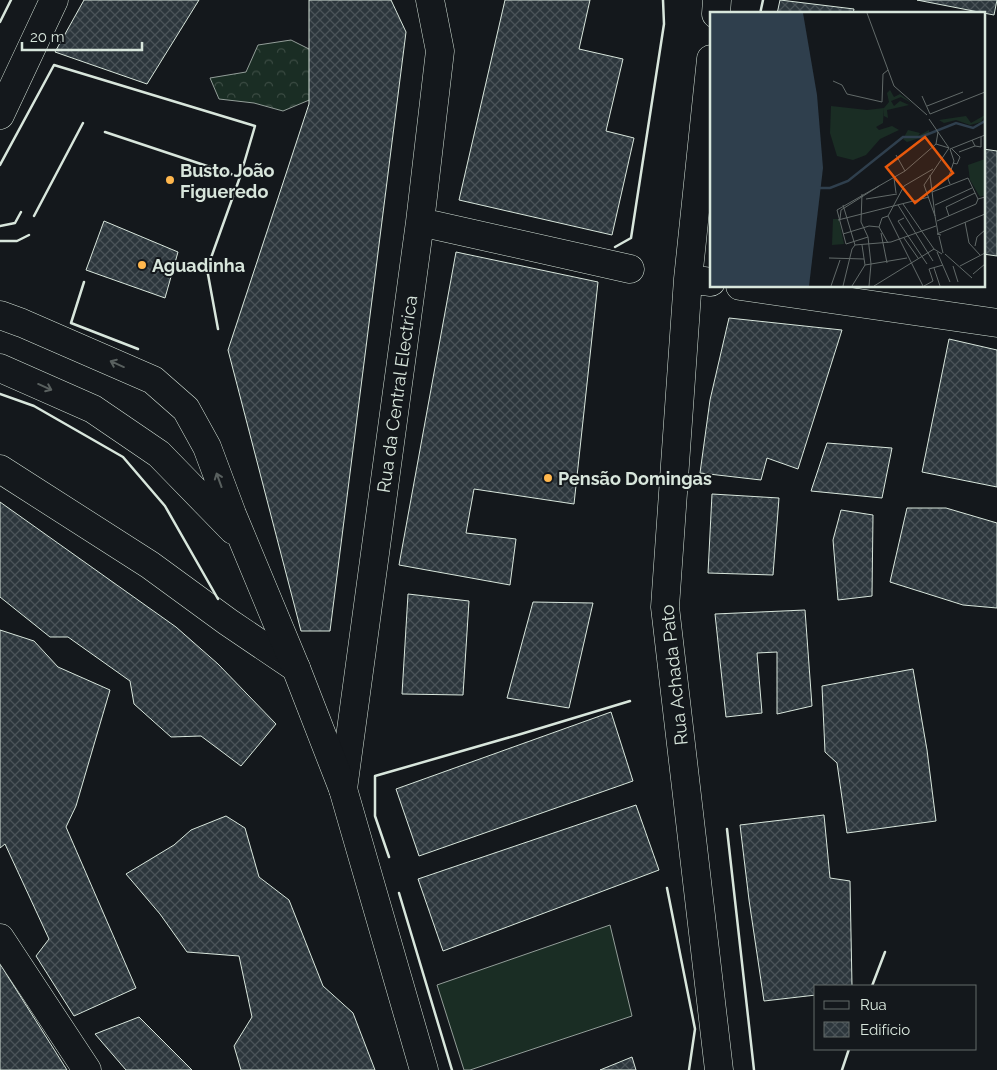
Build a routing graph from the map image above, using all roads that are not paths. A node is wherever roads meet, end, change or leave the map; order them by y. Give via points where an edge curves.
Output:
1 (54, 0) edge
2 (430, 0) edge
3 (710, 77) edge
4 (0, 115) edge
5 (420, 222) junction
6 (630, 269) dead end
7 (699, 280) edge
8 (754, 288) edge
9 (0, 315) edge
10 (997, 323) edge
11 (0, 368) edge
12 (0, 469) edge
13 (244, 542) junction
14 (296, 668) junction
15 (343, 789) junction
16 (0, 938) edge
17 (88, 1070) edge
18 (424, 1070) edge
19 (719, 1070) edge

1 - 4 street
2 - 5 street, Rua da Central Electrica via 440,52
3 - 7 street, Rua Achada Pato
5 - 6 street
5 - 15 street, Rua da Central Electrica
7 - 19 street, Rua Achada Pato via 665,607
8 - 10 street
13 -> 9 street via 207,447 186,409 153,380
11 -> 13 street via 93,409 159,454
12 - 14 street via 150,565
13 - 14 street
14 - 15 street
15 - 18 street
16 - 17 street

